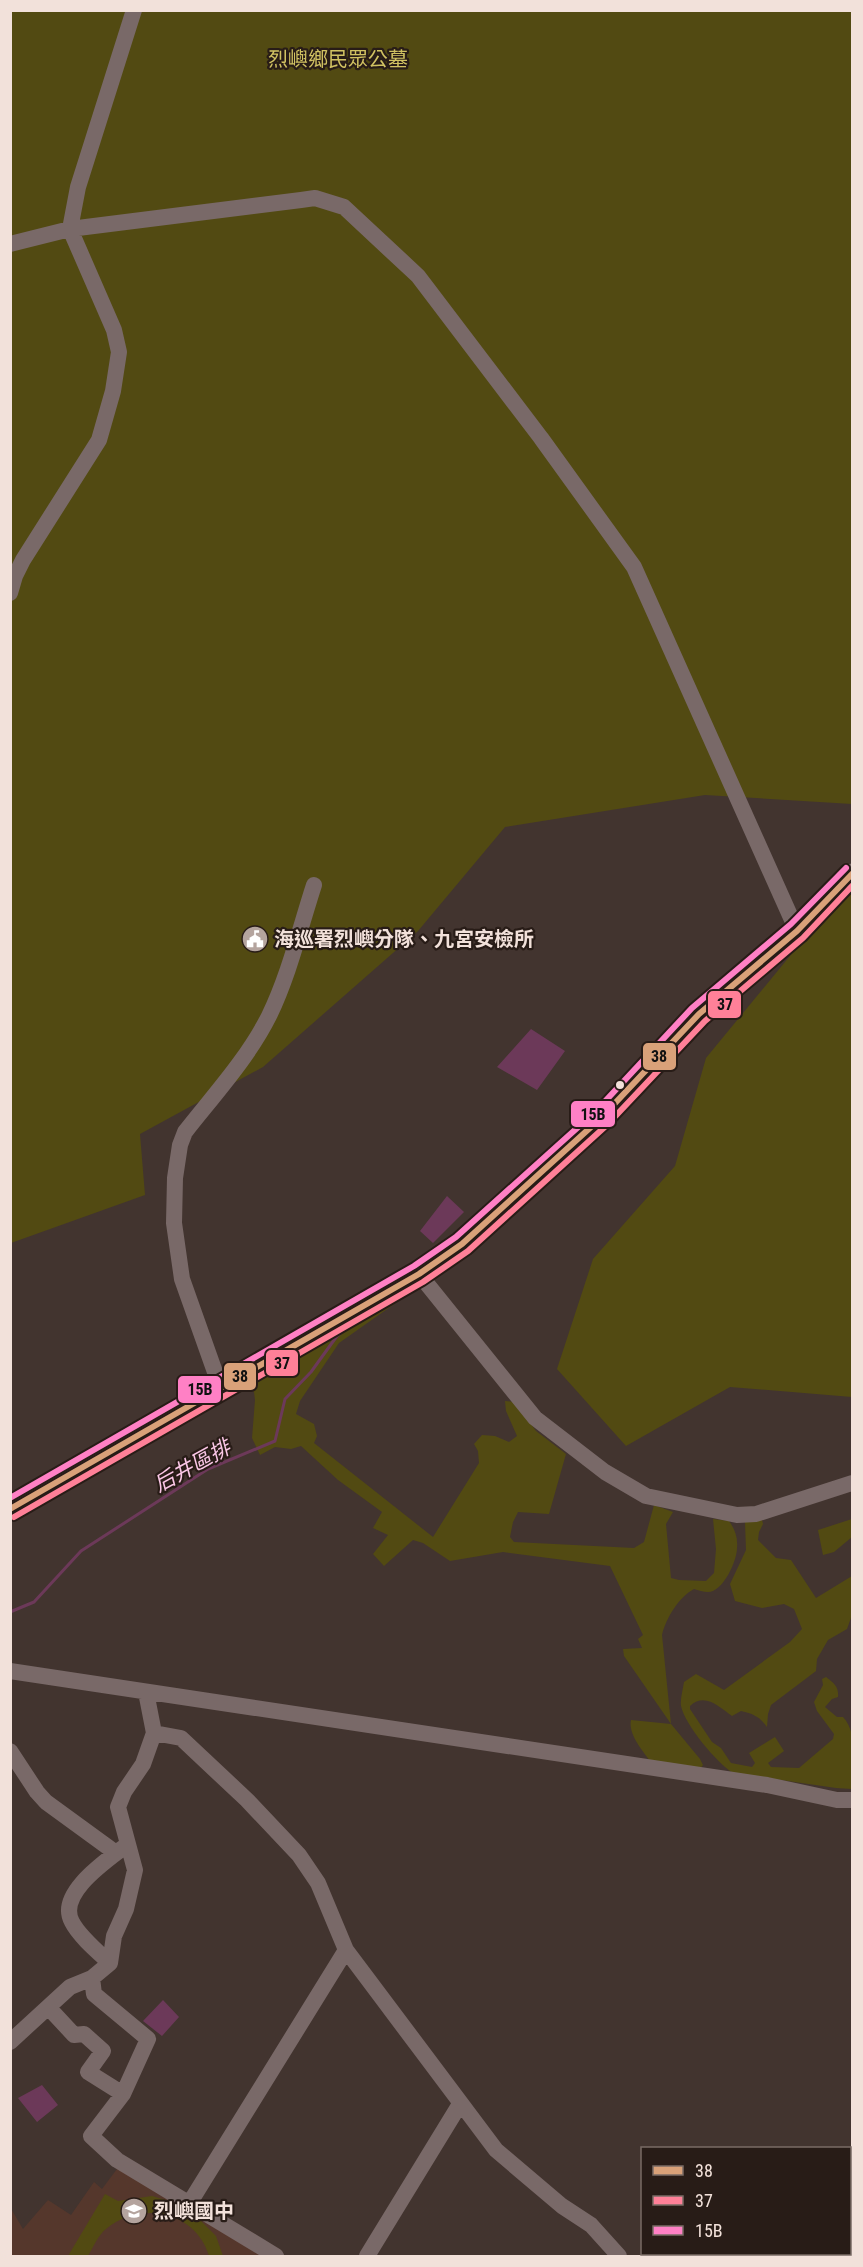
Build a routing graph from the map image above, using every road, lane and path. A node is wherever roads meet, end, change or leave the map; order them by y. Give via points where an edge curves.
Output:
1 (134, 10) edge
2 (70, 229) junction
3 (10, 244) edge
4 (10, 593) edge
5 (852, 874) edge
6 (314, 885) dead end
7 (797, 931) junction
8 (419, 1274) junction
9 (221, 1389) junction
10 (852, 1483) edge
11 (10, 1509) edge
12 (10, 1671) edge
13 (146, 1692) junction
14 (154, 1733) junction
15 (10, 1751) edge
16 (852, 1800) edge
17 (122, 1849) junction
18 (346, 1950) junction
19 (110, 1963) junction
20 (92, 1978) junction
21 (48, 2007) junction
22 (10, 2042) edge
23 (123, 2094) junction
24 (460, 2104) junction
25 (189, 2204) junction
26 (276, 2256) edge
27 (367, 2256) edge
28 (619, 2256) edge

1 - 2 street via 78,187
2 - 3 street
2 - 4 street via 106,308 119,352 99,440 23,560
2 - 7 street via 315,198 344,207 418,276 634,567
5 - 7 main road
6 - 9 street via 269,1016 185,1132 180,1145 174,1223 182,1279
7 - 8 main road via 699,1014 602,1117 471,1236
8 - 9 main road
8 - 10 street via 535,1418 605,1472 646,1496 746,1515
9 - 11 main road
12 - 13 street
13 - 14 street
13 - 16 street
14 - 17 street via 143,1764 118,1807
14 - 18 street via 181,1738 298,1855 318,1883
15 - 17 street via 46,1802
17 - 19 street via 135,1870 126,1909 114,1936
17 - 19 street via 78,1886 68,1907 71,1921
18 - 24 street
18 - 25 street
19 - 20 street
20 - 21 street via 70,1987
20 - 23 street via 94,1994 148,2039
21 - 22 street
21 - 23 street via 74,2036 84,2034 104,2050 88,2072
23 - 25 street via 91,2136 117,2160
24 - 27 street
24 - 28 street via 496,2150 562,2206 591,2225
25 - 26 street

